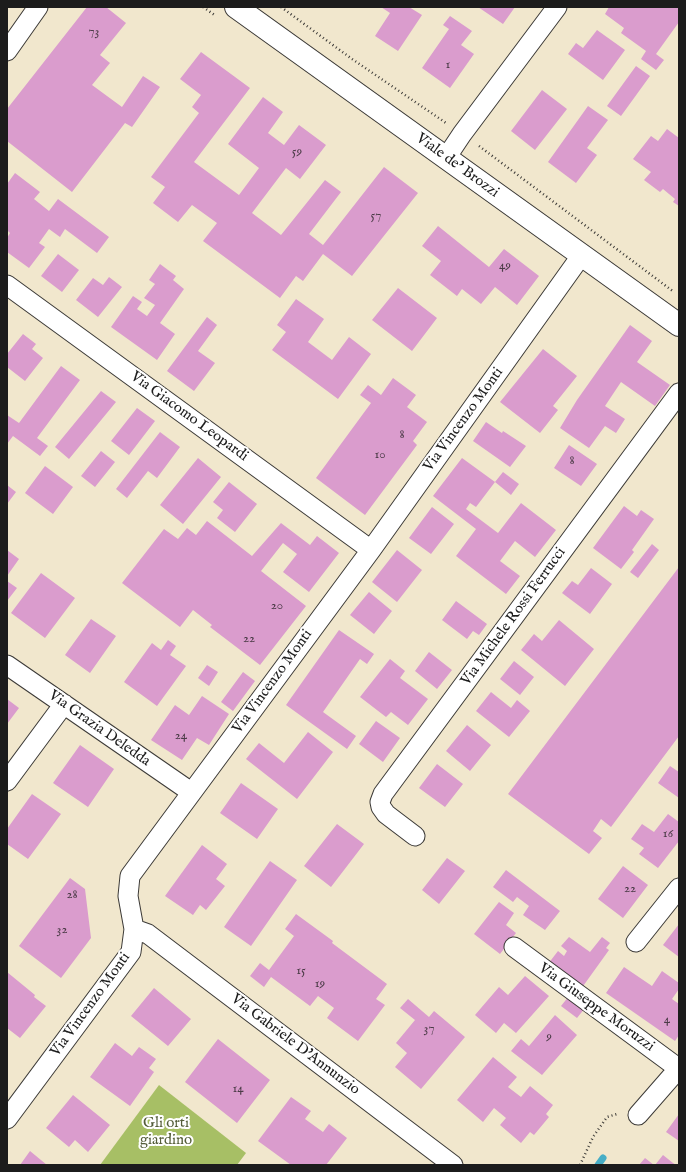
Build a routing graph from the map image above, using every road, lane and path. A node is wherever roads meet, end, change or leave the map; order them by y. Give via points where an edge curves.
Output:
1 (38, 7) edge
2 (236, 7) edge
3 (281, 7) edge
4 (557, 7) edge
5 (7, 51) edge
6 (462, 134) junction
7 (446, 158) junction
8 (582, 256) junction
9 (7, 285) edge
10 (679, 295) edge
11 (679, 325) edge
12 (679, 393) edge
13 (371, 550) junction
14 (7, 665) edge
15 (64, 704) junction
16 (7, 780) edge
17 (192, 792) junction
18 (415, 836) dead end
19 (679, 888) edge
20 (134, 929) junction
21 (636, 942) dead end
22 (514, 947) dead end
23 (679, 1068) edge
24 (638, 1115) joint
25 (7, 1120) edge
26 (453, 1165) edge
27 (580, 1165) edge

1 - 5 street
2 - 7 street, Viale de' Brozzi
3 - 6 path
4 - 6 street
6 - 7 street
6 - 10 path
7 - 8 street, Viale de' Brozzi
8 - 11 street, Viale de' Brozzi
8 - 13 street, Via Vincenzo Monti
9 - 13 street, Via Giacomo Leopardi
12 - 18 street, Via Michele Rossi Ferrucci via 383,794 380,802 383,811
13 - 17 street, Via Vincenzo Monti
14 - 15 street, Via Grazia Deledda
15 - 16 street
15 - 17 street, Via Grazia Deledda
17 - 20 street, Via Vincenzo Monti via 130,876 128,896
19 - 21 street
20 - 25 street, Via Vincenzo Monti via 131,952
20 - 26 street, Via Gabriele D'Annunzio via 148,934
22 - 23 street, Via Giuseppe Moruzzi
23 - 24 street, Via Giuseppe Moruzzi
24 - 27 path via 620,1114 607,1117 593,1137

